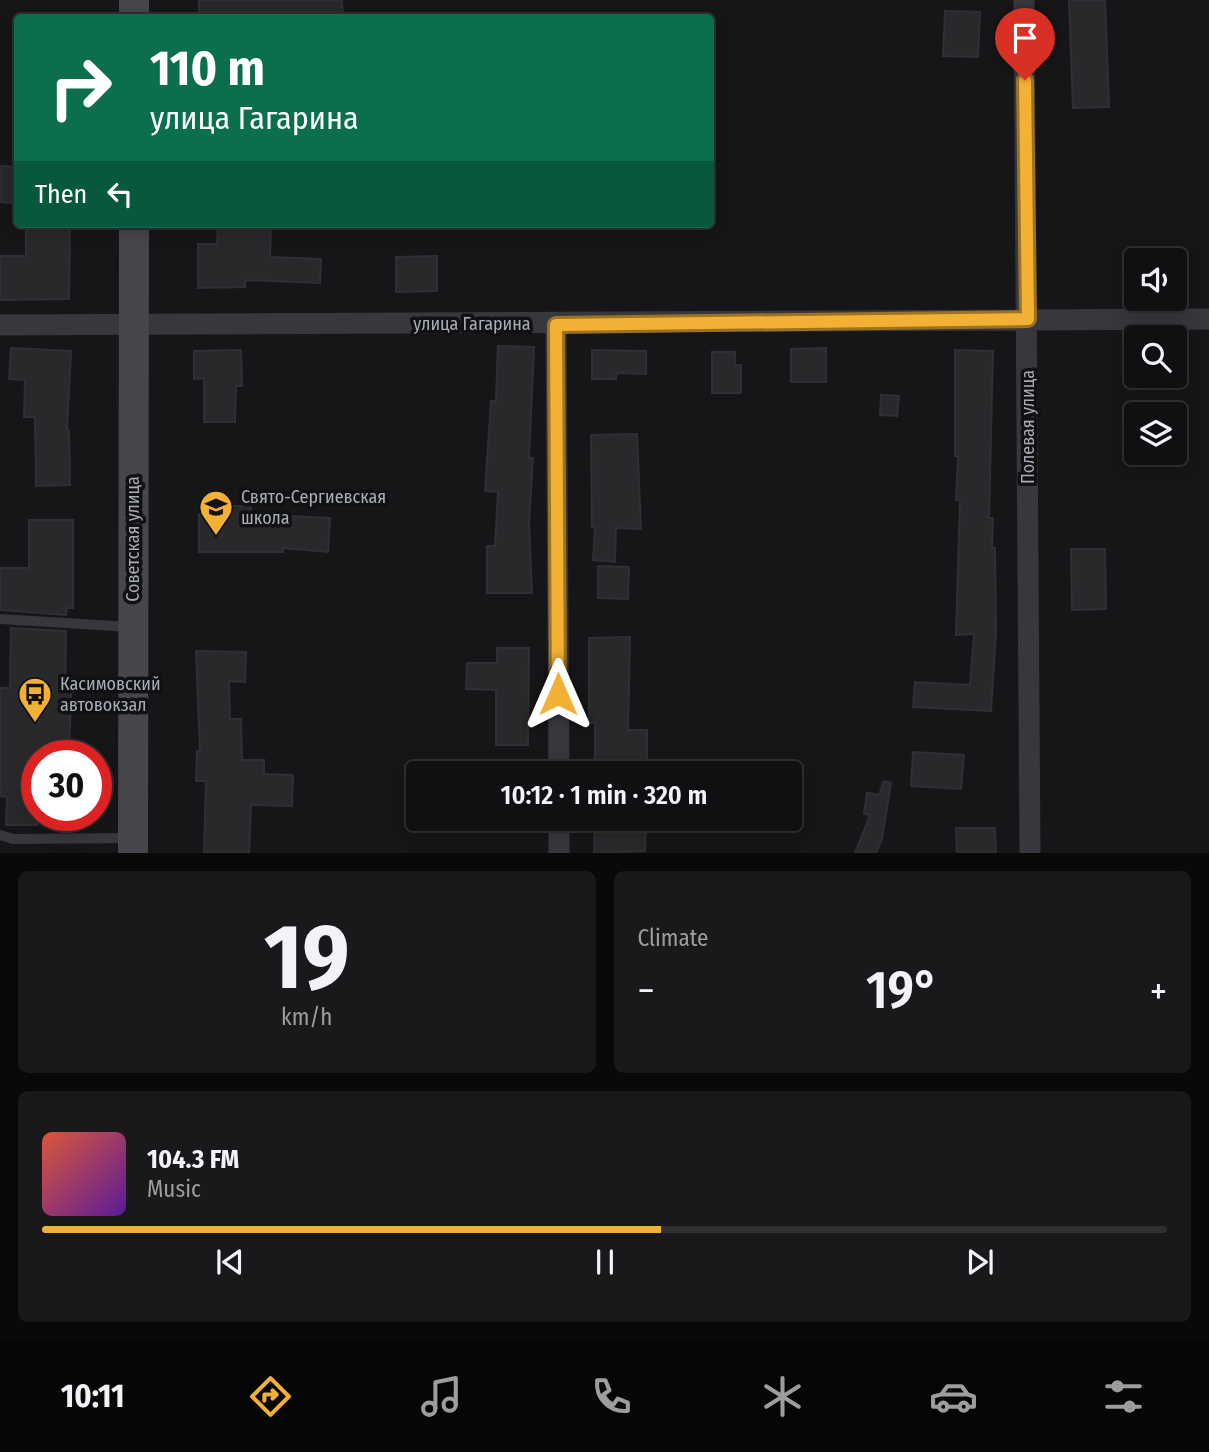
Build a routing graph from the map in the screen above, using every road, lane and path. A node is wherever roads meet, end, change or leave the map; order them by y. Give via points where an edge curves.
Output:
1 (1024, 0) edge
2 (134, 228) edge
3 (1028, 319) junction
4 (1209, 319) edge
5 (134, 323) junction
6 (0, 325) edge
7 (556, 325) junction
8 (0, 619) edge
9 (133, 627) junction
10 (559, 761) edge
11 (559, 831) edge
12 (0, 835) edge
13 (133, 846) edge
14 (559, 853) edge
15 (1030, 853) edge

1 - 3 street, Полевая улица
2 - 5 main road, Советская улица
3 - 4 street, улица Гагарина
3 - 7 street, улица Гагарина
3 - 15 street, Полевая улица
5 - 6 street, улица Гагарина
5 - 7 street, улица Гагарина
5 - 9 main road, Советская улица
7 - 10 street
8 - 9 lane
9 - 13 main road, Советская улица
11 - 14 street
12 - 13 lane

